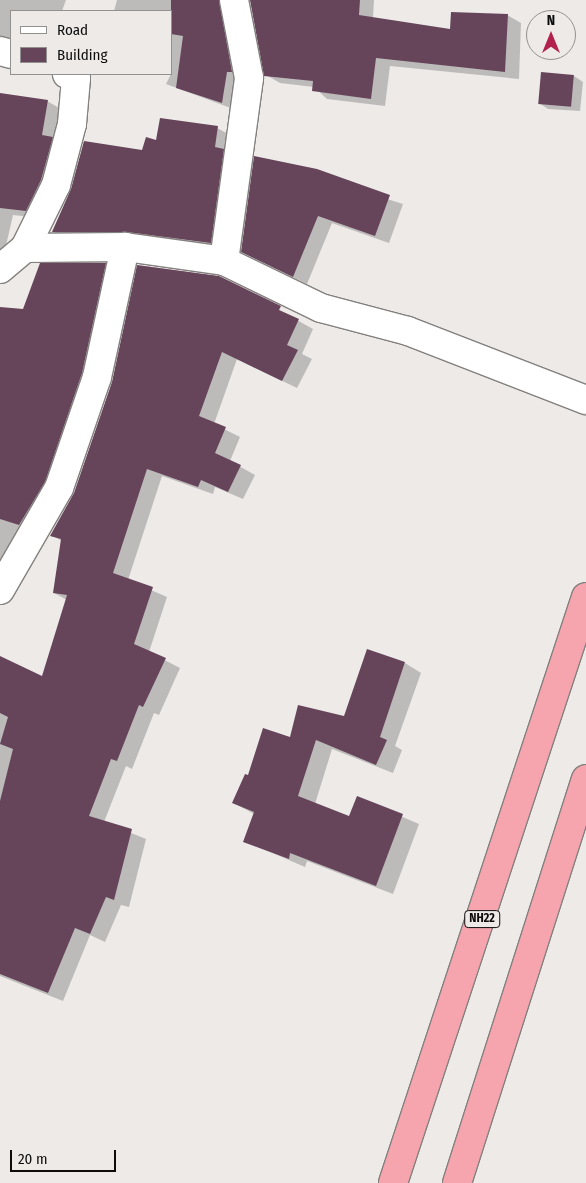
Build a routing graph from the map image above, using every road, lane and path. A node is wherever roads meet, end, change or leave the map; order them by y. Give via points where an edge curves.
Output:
1 (234, 0) edge
2 (69, 75) edge
3 (126, 247) junction
4 (25, 248) junction
5 (224, 261) junction
6 (0, 269) edge
7 (586, 400) edge
8 (0, 590) edge
9 (586, 597) edge
10 (586, 779) edge
11 (393, 1183) edge
12 (457, 1183) edge

1 - 5 street via 249,78
2 - 4 street via 76,78 72,124 56,185
3 - 4 street
3 - 5 street
3 - 8 street via 97,378 59,488
4 - 6 street
5 - 7 street via 321,308 408,332
9 - 11 highway, NH22
10 - 12 highway

